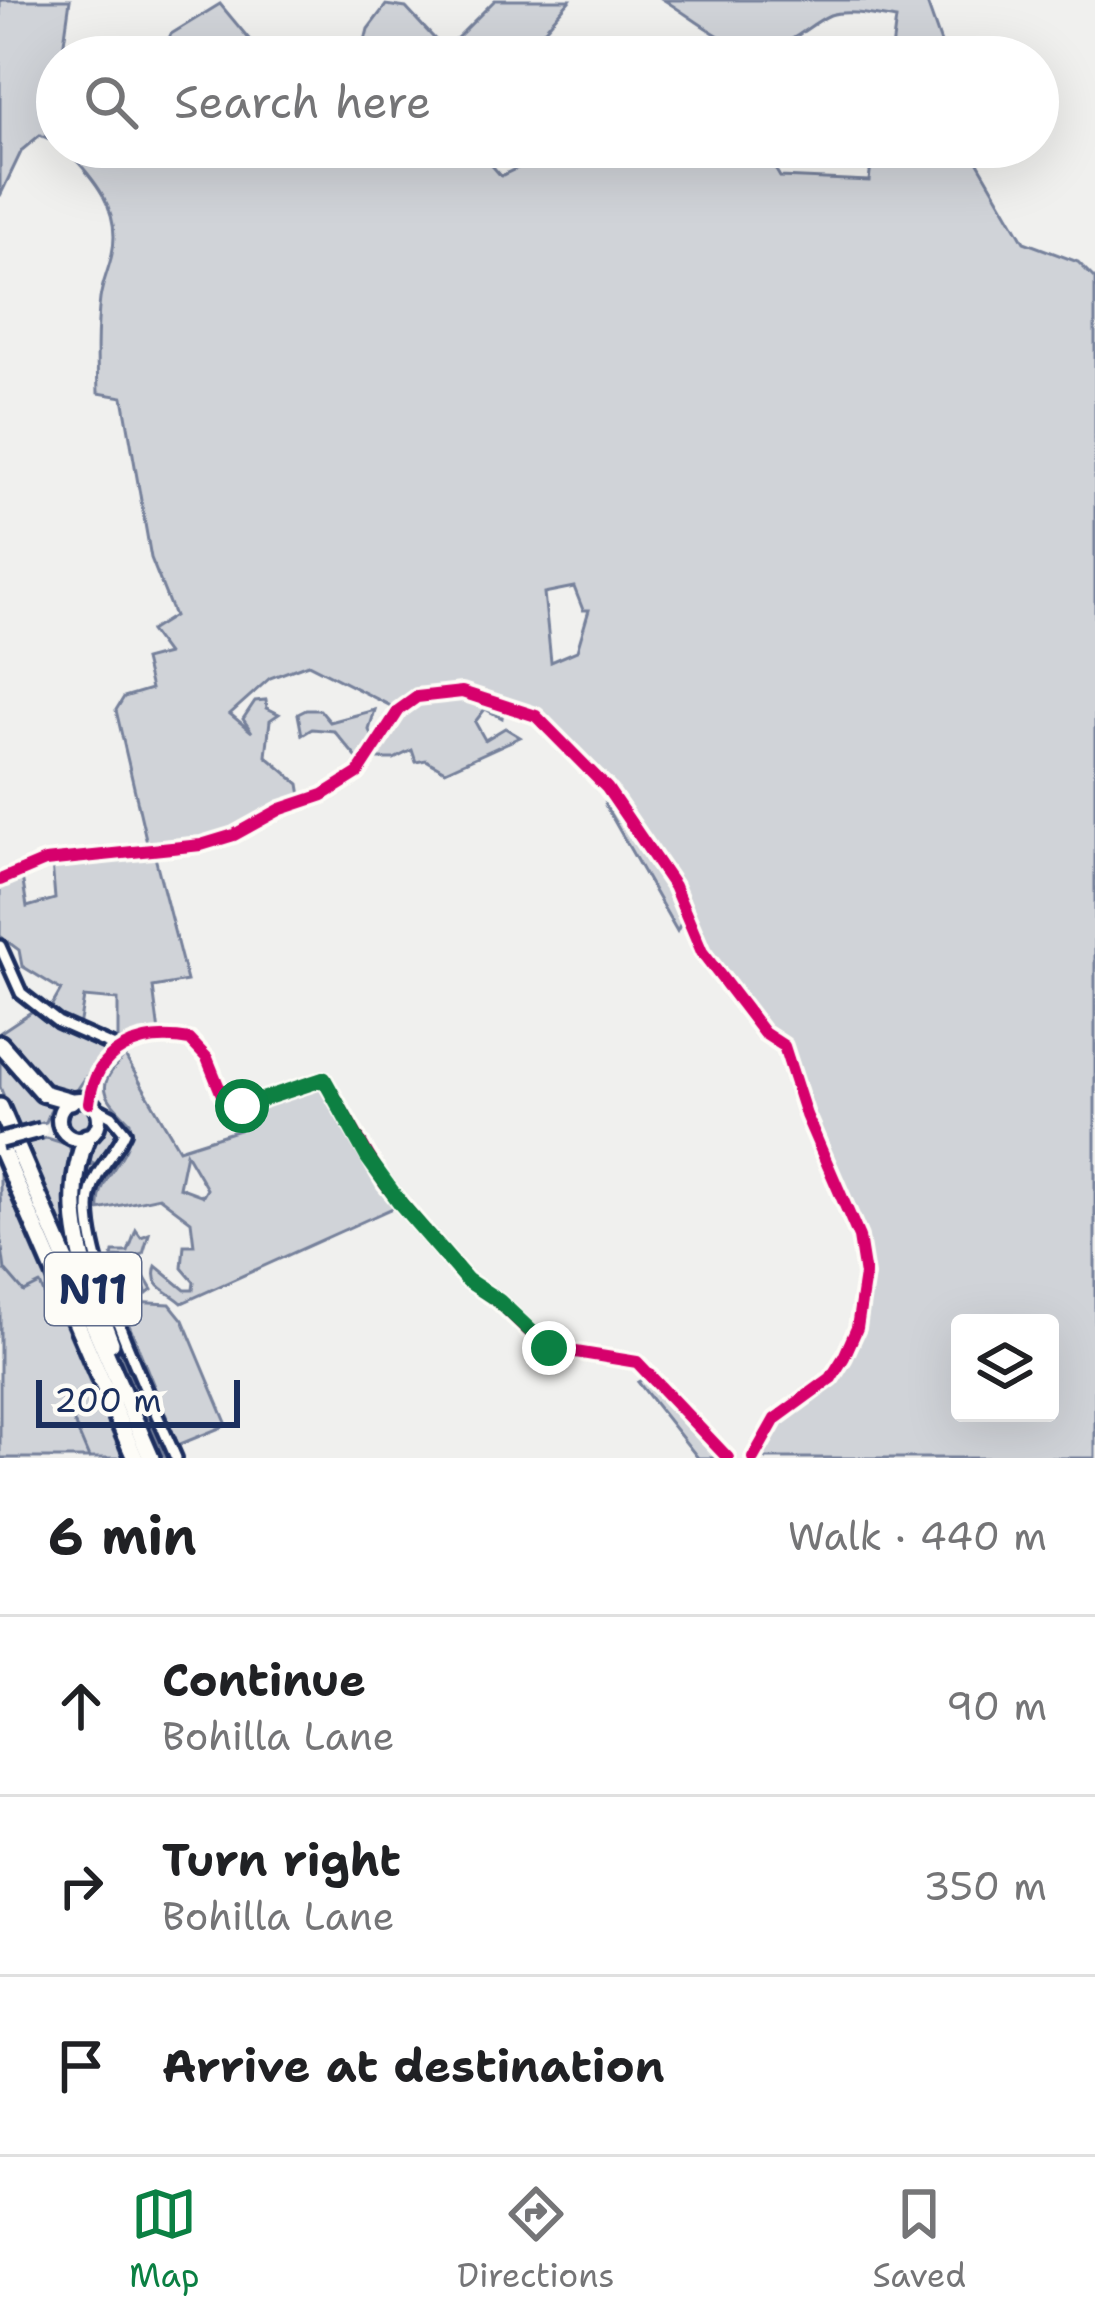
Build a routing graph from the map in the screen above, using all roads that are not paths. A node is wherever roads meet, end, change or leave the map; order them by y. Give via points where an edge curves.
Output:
1 (0, 880) edge
2 (0, 946) edge
3 (0, 1045) edge
4 (117, 1048) junction
5 (84, 1103) junction
6 (0, 1107) edge
7 (98, 1120) junction
8 (116, 1120) junction
9 (61, 1127) junction
10 (87, 1137) junction
11 (0, 1144) edge
12 (142, 1437) junction
13 (135, 1458) edge
14 (151, 1458) edge
15 (176, 1458) edge
16 (728, 1458) edge
17 (753, 1458) edge

1 - 17 street via 44,861 234,835 358,773 399,710 417,697 462,692 536,716 607,788 674,886 702,952 764,1033 784,1046 859,1237 865,1275 844,1357 831,1378 775,1419
2 - 4 street via 21,993 58,1022
3 - 5 highway via 43,1093
4 - 5 street via 97,1069
4 - 16 street via 190,1040 222,1095 242,1106 324,1079 386,1184 467,1280 545,1347 637,1362
5 - 7 main road
5 - 8 street
5 - 9 main road via 60,1114
6 - 12 highway, N11
7 - 8 street
7 - 10 main road
8 - 15 street via 123,1138 99,1171 90,1214 121,1324
9 - 10 main road via 70,1137
9 - 11 main road, bridge
10 - 12 highway, N11 via 73,1205
11 - 13 highway, N11
12 - 14 highway, N11

